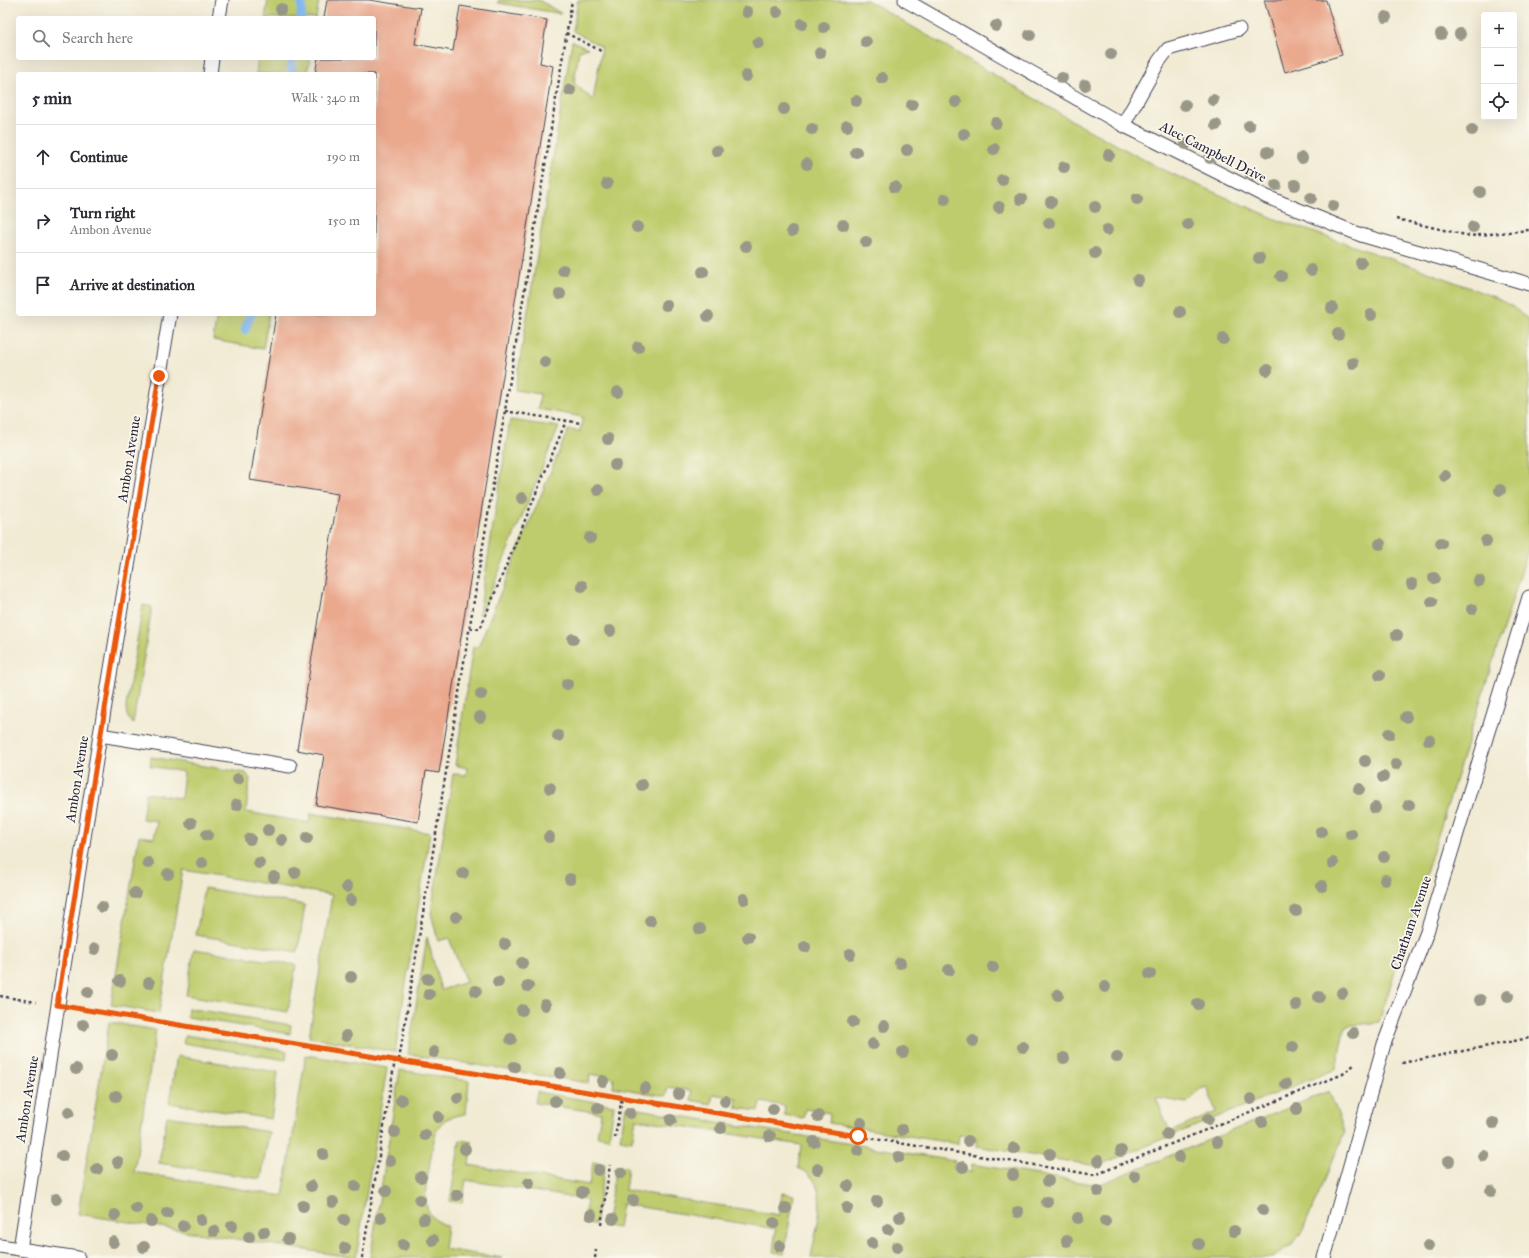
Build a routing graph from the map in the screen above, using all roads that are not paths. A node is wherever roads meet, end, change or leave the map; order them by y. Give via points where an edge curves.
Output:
1 (222, 0) edge
2 (905, 0) edge
3 (219, 16) edge
4 (1239, 29) dead end
5 (212, 60) edge
6 (210, 72) edge
7 (1123, 125) junction
8 (1529, 284) edge
9 (170, 316) edge
10 (1529, 597) edge
11 (100, 735) junction
12 (290, 766) dead end
13 (0, 1246) edge
14 (20, 1249) junction
15 (78, 1258) edge
16 (1324, 1258) edge

1 - 3 lane
2 - 7 lane, Alec Campbell Drive
4 - 7 lane via 1168,50 1159,61
5 - 6 lane
7 - 8 lane, Alec Campbell Drive via 1266,197 1361,234
9 - 11 lane, Ambon Avenue
10 - 16 lane, Chatham Avenue via 1428,932 1380,1057
11 - 12 lane
11 - 14 lane, Ambon Avenue
13 - 14 lane
14 - 15 lane

